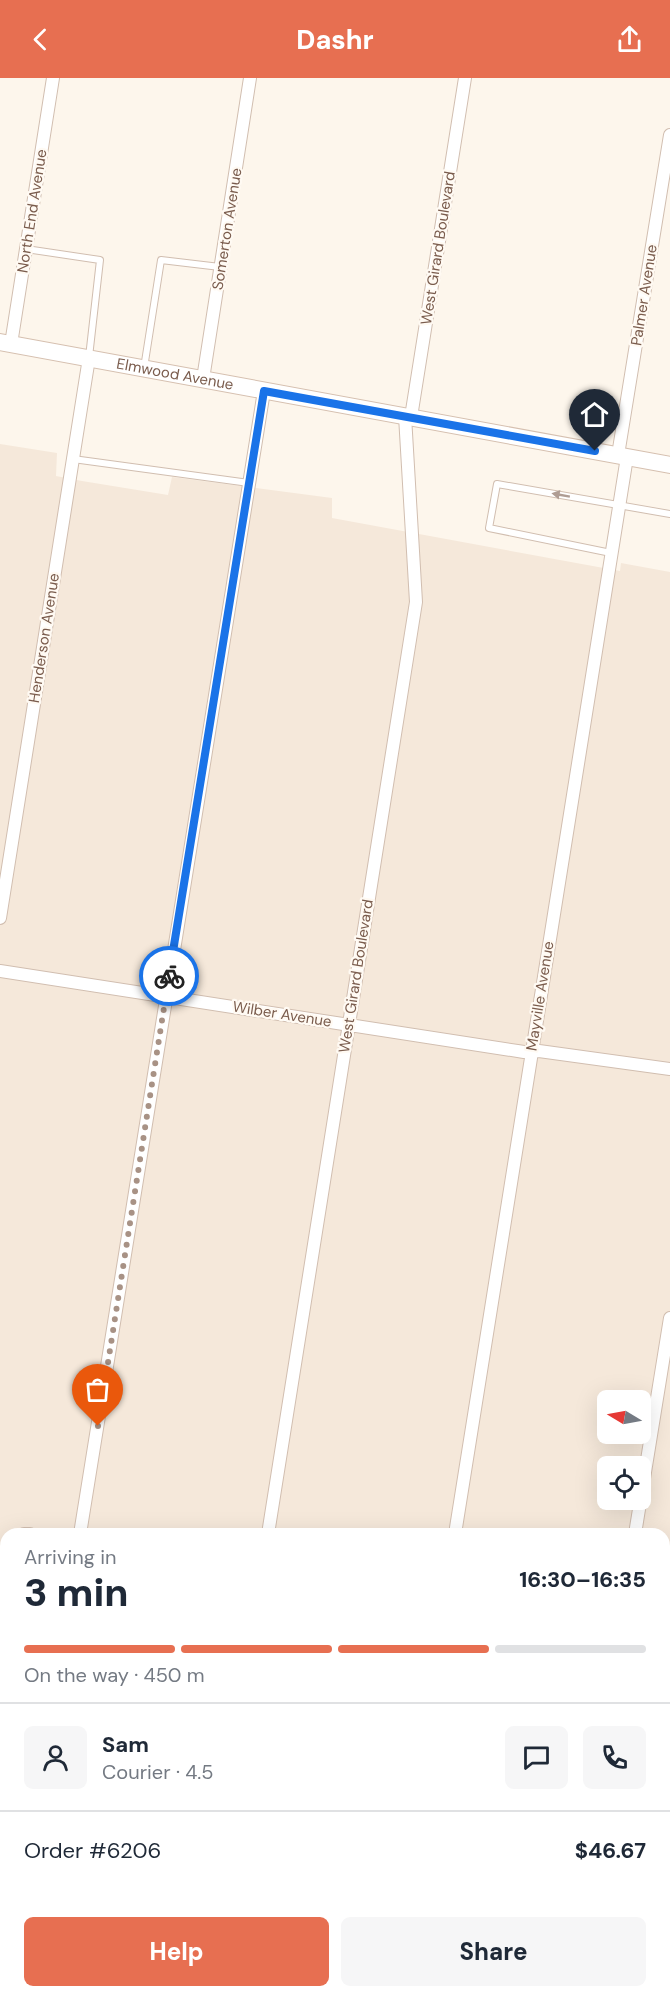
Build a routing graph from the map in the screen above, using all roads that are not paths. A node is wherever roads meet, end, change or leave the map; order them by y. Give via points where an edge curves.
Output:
1 (52, 78) edge
2 (250, 78) edge
3 (465, 78) edge
4 (670, 135) edge
5 (26, 249) junction
6 (220, 267) junction
7 (5, 343) edge
8 (89, 358) junction
9 (144, 368) junction
10 (203, 379) junction
11 (264, 391) junction
12 (408, 417) junction
13 (623, 456) junction
14 (73, 459) junction
15 (670, 465) edge
16 (249, 483) junction
17 (619, 505) junction
18 (670, 514) edge
19 (611, 553) junction
20 (0, 918) edge
21 (0, 971) edge
22 (166, 996) junction
23 (349, 1024) junction
24 (531, 1053) junction
25 (670, 1069) edge
26 (670, 1318) edge
27 (81, 1528) edge
28 (269, 1528) edge
29 (456, 1528) edge
30 (636, 1528) edge

1 - 5 street, North End Avenue
2 - 6 street, Somerton Avenue
3 - 12 street, West Girard Boulevard
4 - 13 street, Palmer Avenue
5 - 7 street, North End Avenue
5 - 8 lane via 100,260
6 - 9 lane via 161,260
6 - 10 street, Somerton Avenue
7 - 8 street, Elmwood Avenue
8 - 9 street, Elmwood Avenue
8 - 14 street, Henderson Avenue
9 - 10 street, Elmwood Avenue
10 - 11 street, Elmwood Avenue
11 - 12 street, Elmwood Avenue
11 - 16 street
12 - 13 street, Elmwood Avenue
12 - 23 street, West Girard Boulevard via 416,602
13 - 15 street, Elmwood Avenue
13 - 17 street, Mayville Avenue
14 - 16 lane
14 - 20 street, Henderson Avenue
16 - 22 street
17 - 18 lane
17 - 19 street, Mayville Avenue
17 -> 19 lane via 497,483 489,528
19 - 24 street, Mayville Avenue
21 - 22 street, Wilber Avenue
22 - 23 street, Wilber Avenue
22 - 27 street
23 - 24 street, Wilber Avenue
23 - 28 street, West Girard Boulevard
24 - 25 street, Wilber Avenue
24 - 29 street, Mayville Avenue
26 - 30 street

